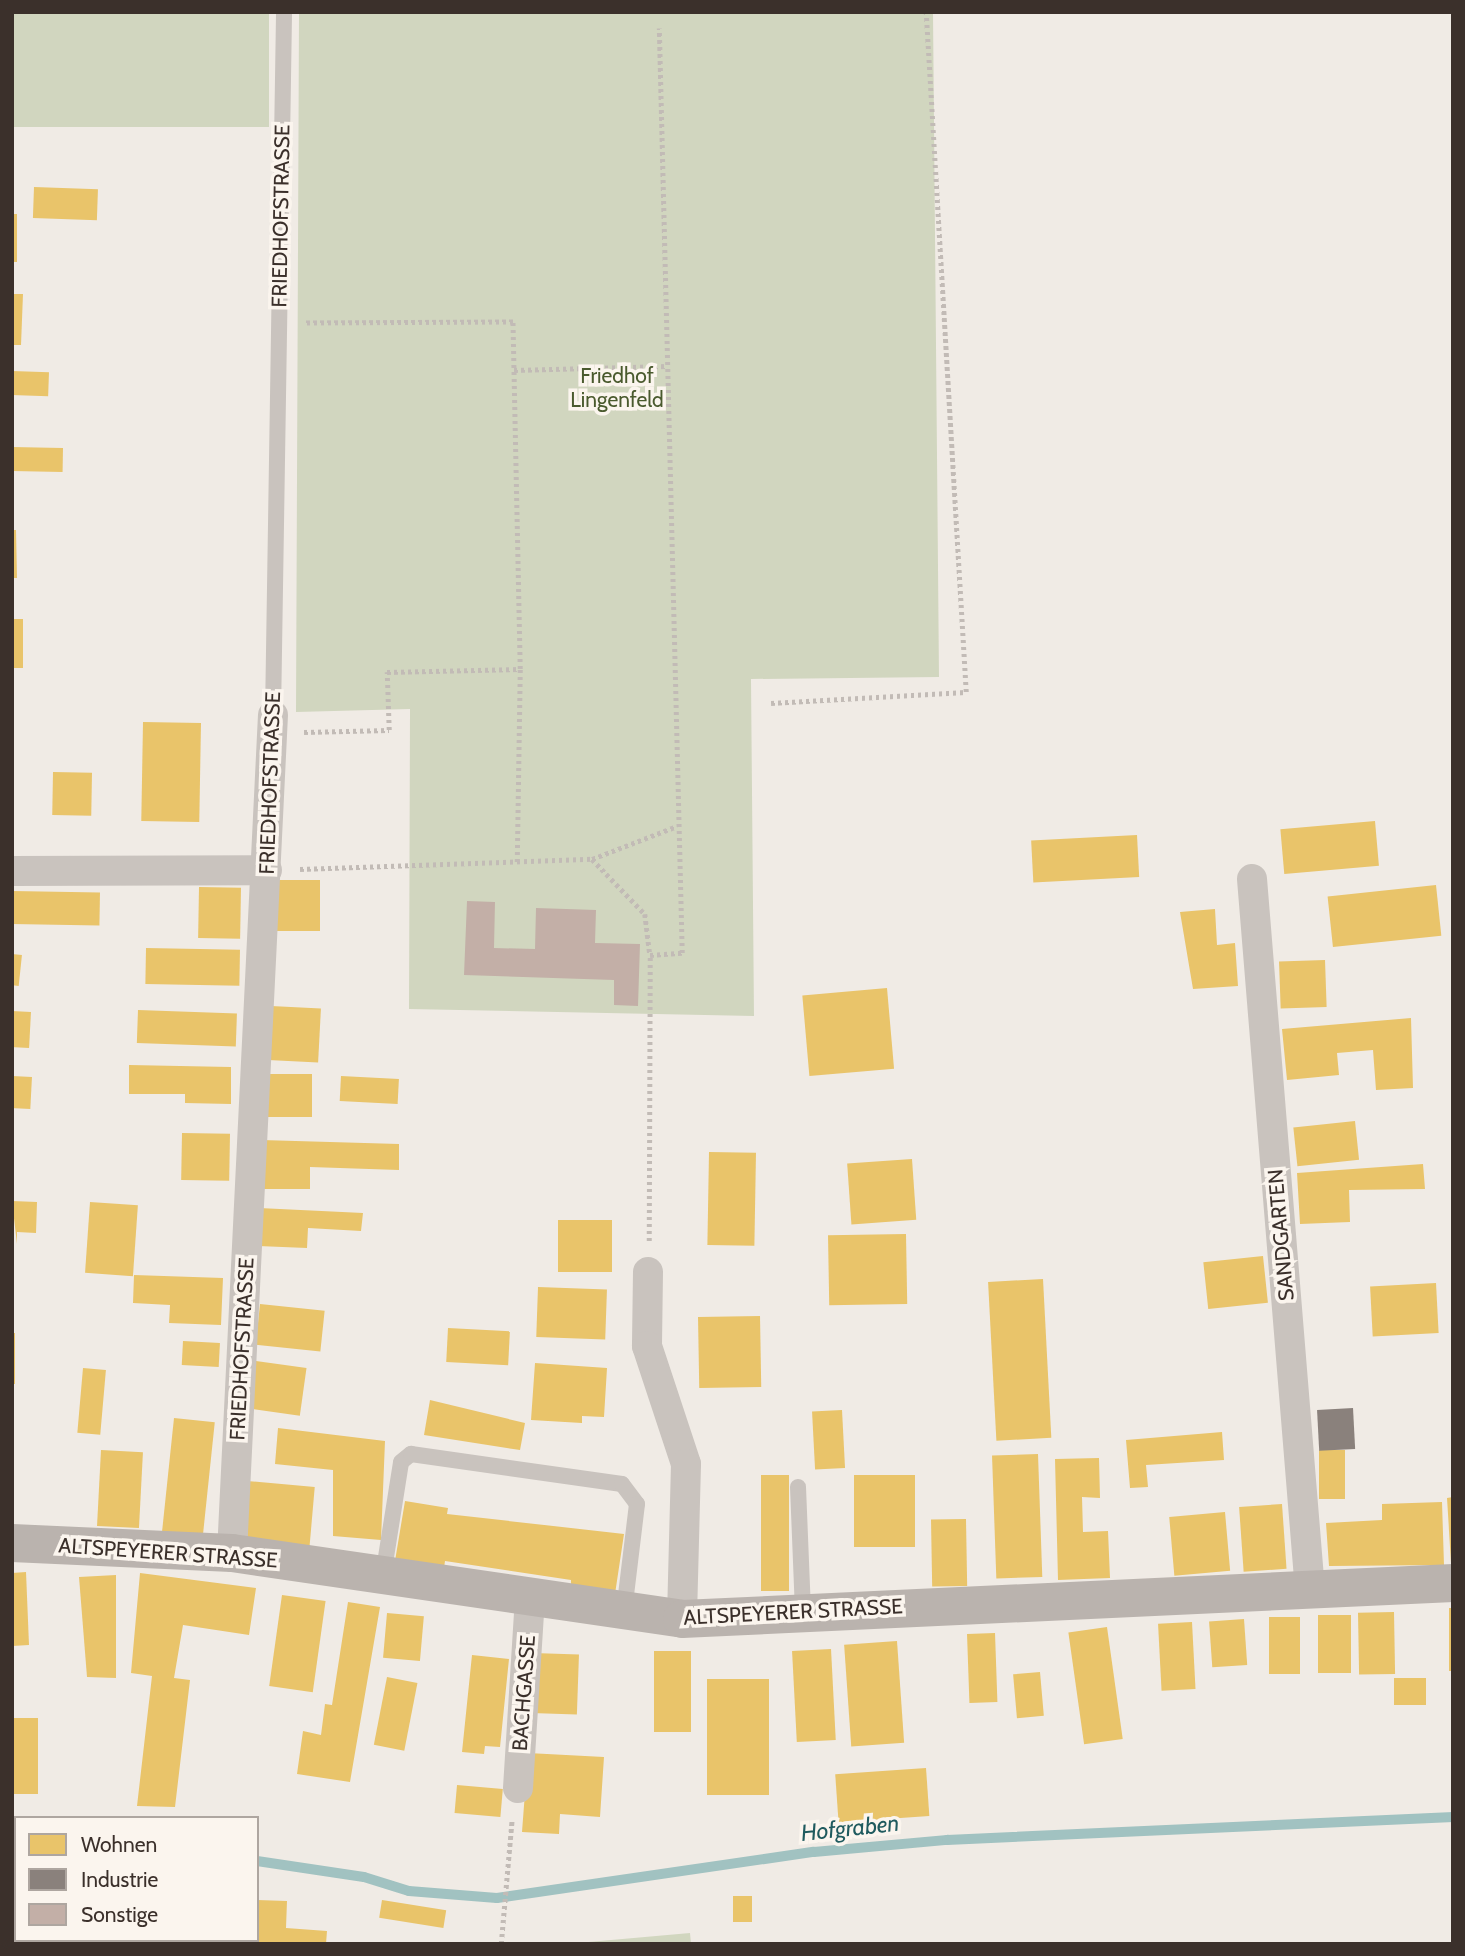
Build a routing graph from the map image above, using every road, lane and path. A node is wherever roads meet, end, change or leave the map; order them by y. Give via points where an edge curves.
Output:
1 (284, 12) edge
2 (926, 12) edge
3 (659, 28) dead end
4 (279, 322) junction
5 (667, 366) junction
6 (514, 370) junction
7 (520, 669) junction
8 (771, 703) dead end
9 (272, 724) junction
10 (677, 826) junction
11 (592, 859) junction
12 (517, 862) junction
13 (267, 870) junction
14 (12, 871) edge
15 (1252, 879) dead end
16 (650, 955) junction
17 (648, 1272) joint
18 (798, 1487) dead end
19 (12, 1543) edge
20 (232, 1553) junction
21 (383, 1576) junction
22 (1453, 1583) edge
23 (1310, 1590) junction
24 (530, 1597) junction
25 (624, 1611) junction
26 (803, 1612) junction
27 (682, 1619) junction
28 (518, 1788) joint
29 (501, 1944) edge

1 - 4 lane, FRIEDHOFSTRASSE
2 - 8 path via 966,692
3 - 5 path
4 - 6 path via 513,322
4 - 9 lane, FRIEDHOFSTRASSE
5 - 6 path
5 - 10 path
6 - 7 path
7 - 9 path via 387,672 389,730
7 - 12 path
9 - 13 street, FRIEDHOFSTRASSE
10 - 11 path
10 - 16 path via 682,953
11 - 12 path
11 - 16 path via 645,914
12 - 13 path
13 - 14 street
13 - 20 street, FRIEDHOFSTRASSE
15 - 23 street, SANDGARTEN
16 - 17 path
17 - 27 street via 647,1346 686,1464
18 - 26 lane
19 - 20 main road, ALTSPEYERER STRASSE
20 - 21 main road, ALTSPEYERER STRASSE
21 - 24 main road, ALTSPEYERER STRASSE
21 - 25 lane via 401,1462 411,1454 609,1482 628,1488 637,1504
22 - 23 main road, ALTSPEYERER STRASSE
23 - 26 main road, ALTSPEYERER STRASSE
24 - 25 main road, ALTSPEYERER STRASSE
24 - 28 street, BACHGASSE
25 - 27 main road, ALTSPEYERER STRASSE
26 - 27 main road, ALTSPEYERER STRASSE
28 - 29 path

